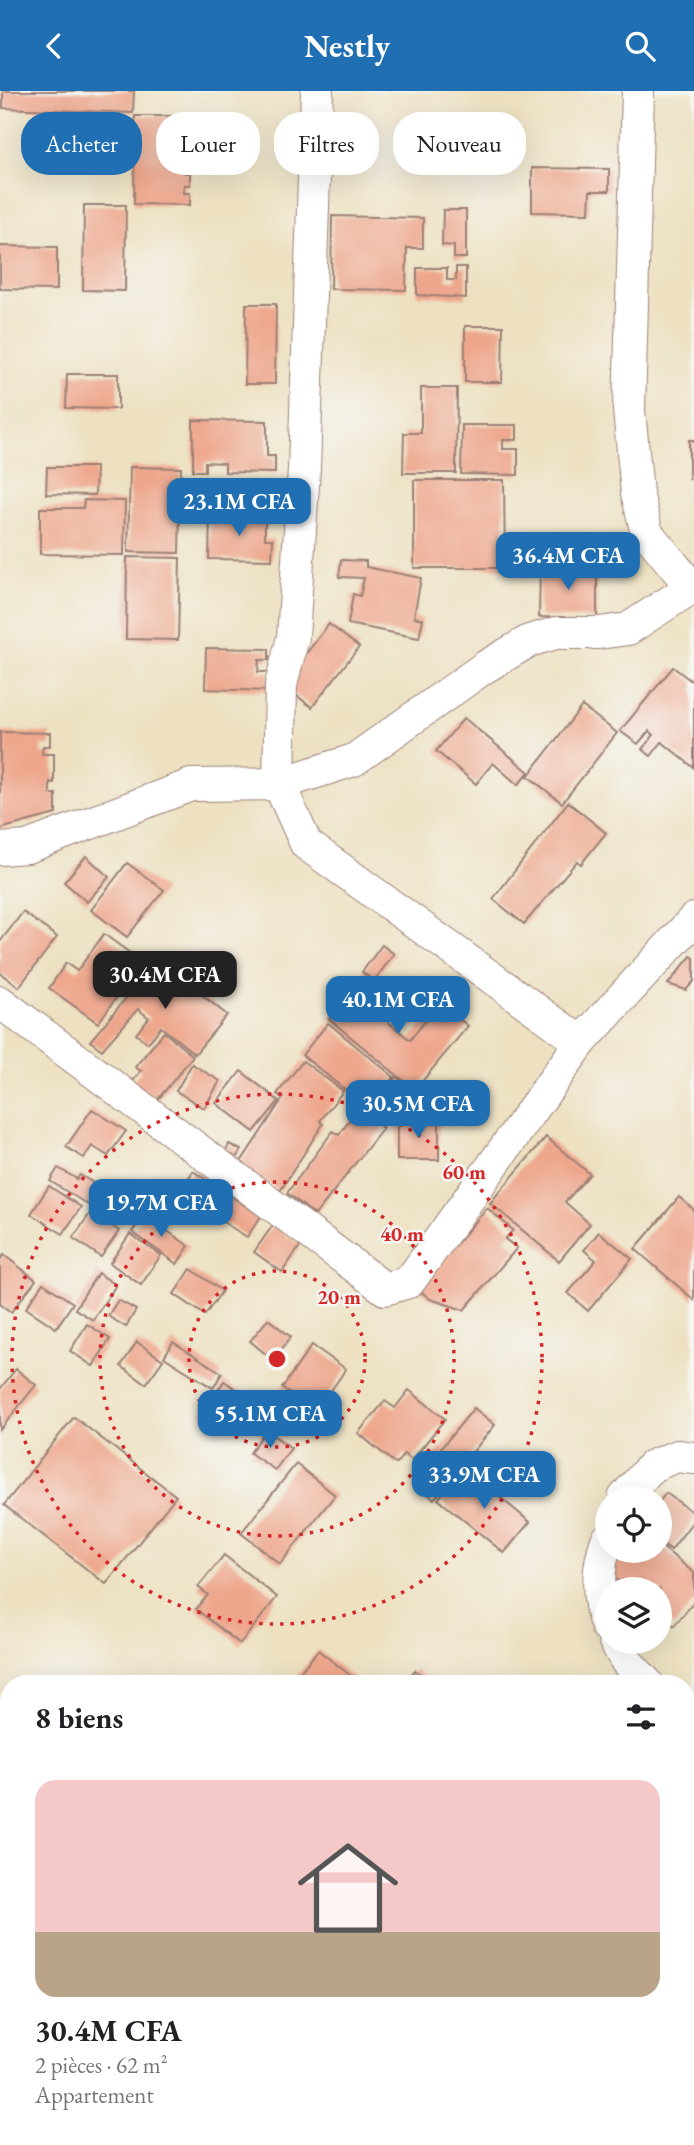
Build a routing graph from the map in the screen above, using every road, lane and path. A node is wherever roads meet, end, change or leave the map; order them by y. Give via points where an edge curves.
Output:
1 (317, 91) edge
2 (638, 91) edge
3 (692, 586) edge
4 (279, 783) junction
5 (0, 849) edge
6 (694, 919) edge
7 (0, 1002) edge
8 (581, 1042) junction
9 (694, 1458) edge
10 (634, 1486) edge

1 - 4 street via 303,482 293,637 281,685
2 - 3 street via 629,410 637,493 647,533
3 - 4 street via 628,629 556,633 529,641 354,759
4 - 5 street via 191,785 27,847
4 - 8 street via 306,844
6 - 8 street
7 - 8 street via 385,1289 409,1282
9 - 10 street via 677,1456 652,1466

